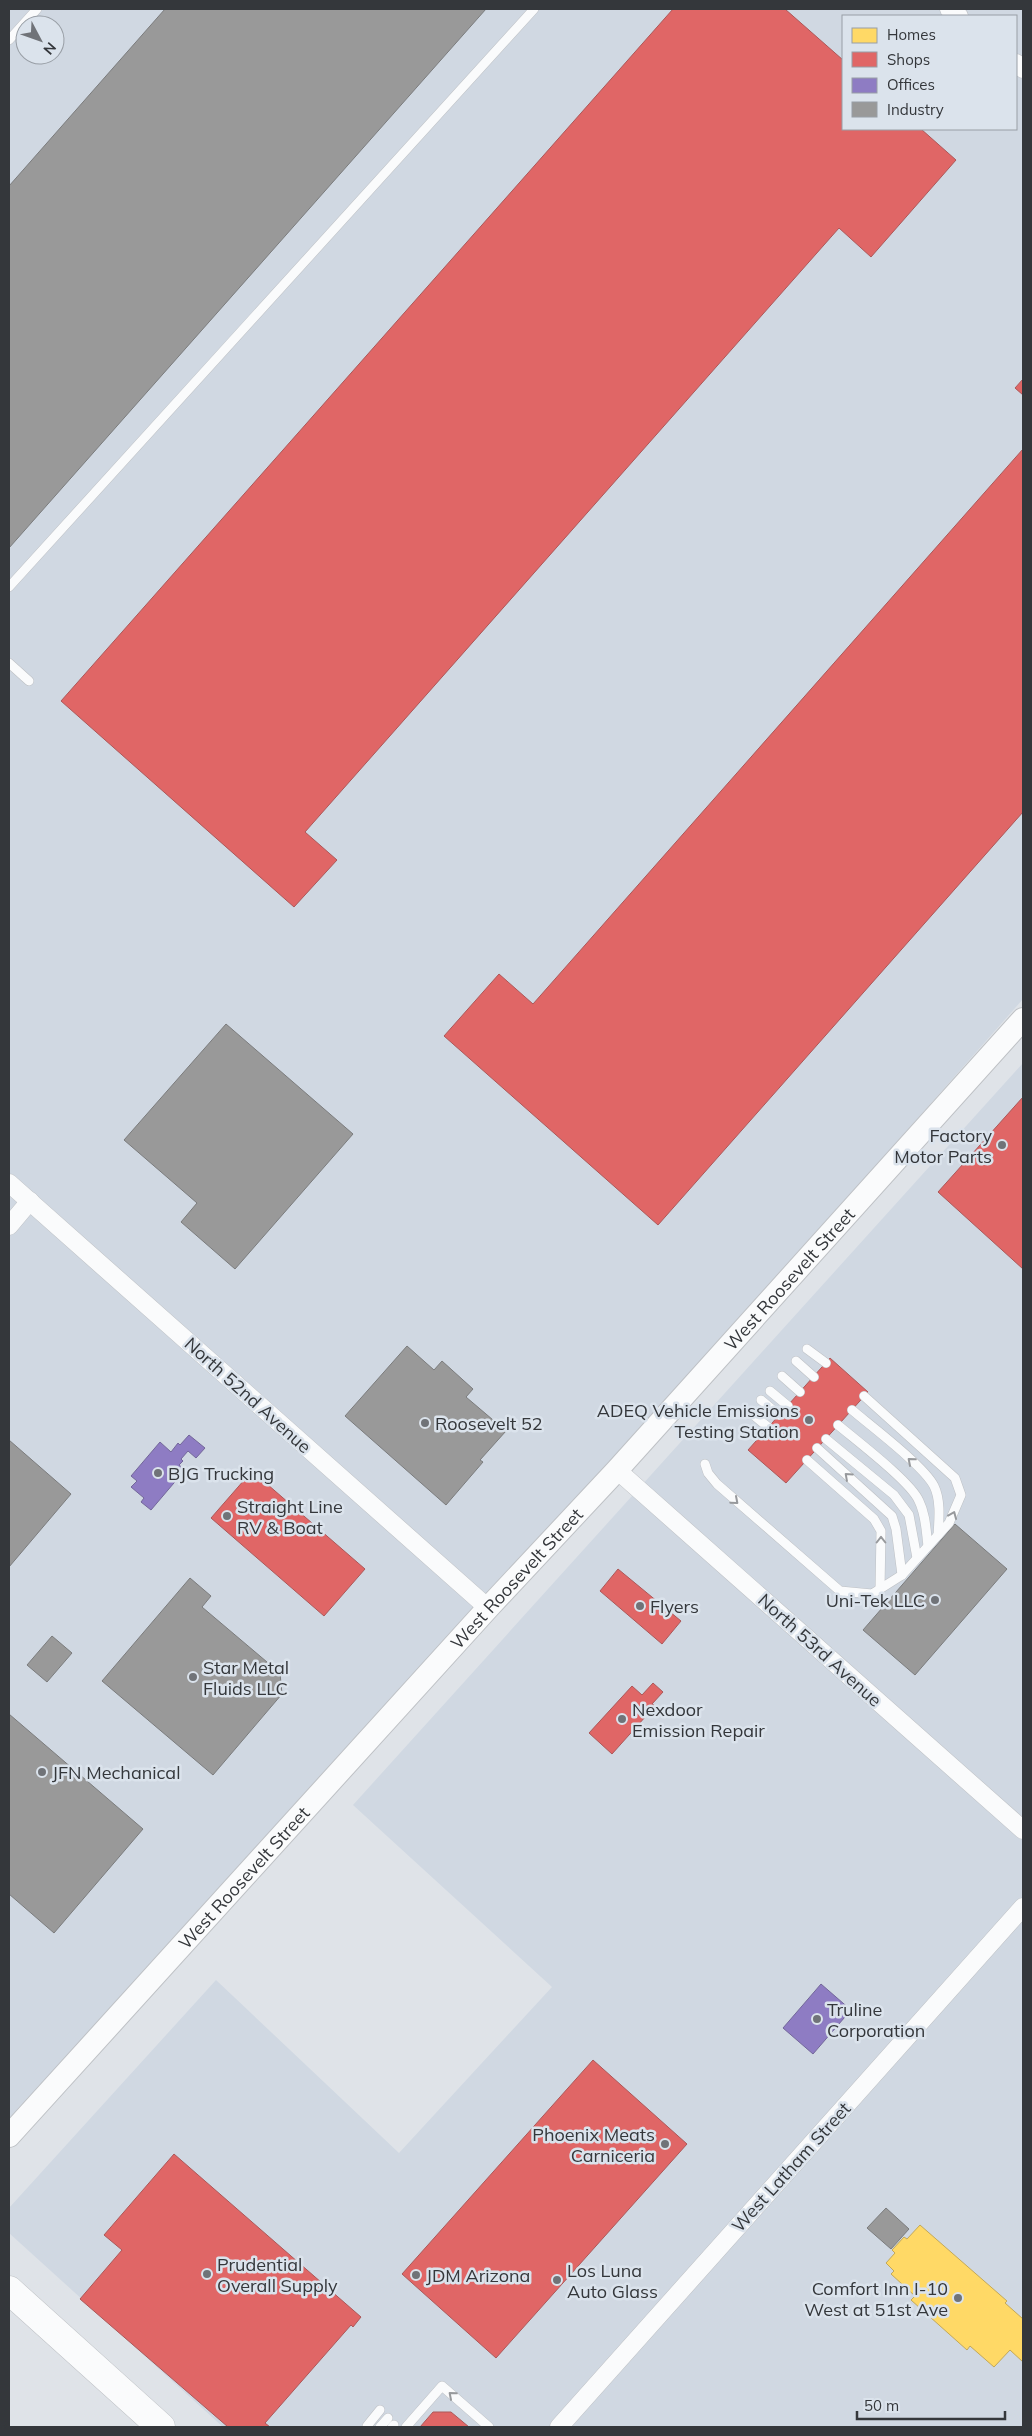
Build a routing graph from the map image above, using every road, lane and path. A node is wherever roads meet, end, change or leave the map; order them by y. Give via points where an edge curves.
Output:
1 (37, 9) edge
2 (534, 9) edge
3 (9, 40) edge
4 (9, 587) edge
5 (9, 663) edge
6 (29, 681) dead end
7 (1023, 1019) edge
8 (9, 1183) edge
9 (30, 1201) junction
10 (9, 1226) edge
11 (807, 1348) dead end
12 (796, 1361) dead end
13 (826, 1363) dead end
14 (782, 1376) dead end
15 (814, 1377) dead end
16 (770, 1391) dead end
17 (800, 1392) dead end
18 (864, 1396) dead end
19 (762, 1400) dead end
20 (788, 1406) dead end
21 (852, 1410) dead end
22 (751, 1413) dead end
23 (779, 1416) dead end
24 (838, 1425) dead end
25 (768, 1428) dead end
26 (826, 1439) dead end
27 (817, 1448) dead end
28 (807, 1460) dead end
29 (705, 1464) dead end
30 (617, 1470) junction
31 (938, 1535) junction
32 (928, 1546) junction
33 (917, 1558) junction
34 (902, 1575) junction
35 (880, 1589) junction
36 (488, 1608) junction
37 (1023, 1830) edge
38 (1023, 1907) edge
39 (9, 2136) edge
40 (9, 2290) edge
41 (380, 2410) dead end
42 (391, 2423) edge
43 (367, 2426) dead end
44 (161, 2427) edge
45 (380, 2427) edge
46 (406, 2427) edge
47 (489, 2427) edge
48 (558, 2427) edge

1 - 3 lane
2 - 4 lane
5 - 6 lane
7 - 30 street, West Roosevelt Street
8 - 9 street, North 52nd Avenue
9 - 10 street
9 - 36 street, North 52nd Avenue
11 - 13 lane
12 - 15 lane
14 - 17 lane
16 - 20 lane
31 -> 18 lane via 949,1523 961,1495 955,1478
19 - 23 lane
31 -> 21 lane via 939,1508 934,1486 922,1471
22 - 25 lane
24 - 32 lane via 908,1486 919,1500
26 - 33 lane via 904,1508 914,1534
34 -> 27 lane via 892,1516
35 -> 28 lane via 881,1531 874,1519
29 -> 35 lane via 708,1474 717,1484 840,1591 872,1594
30 - 36 street, West Roosevelt Street
30 - 37 street, North 53rd Avenue
31 - 32 lane
32 - 33 lane
33 - 34 lane
34 - 35 lane
36 - 39 street, West Roosevelt Street
38 - 48 street, West Latham Street
40 - 44 main road
41 - 43 lane
42 - 45 lane
47 -> 46 lane via 442,2386

